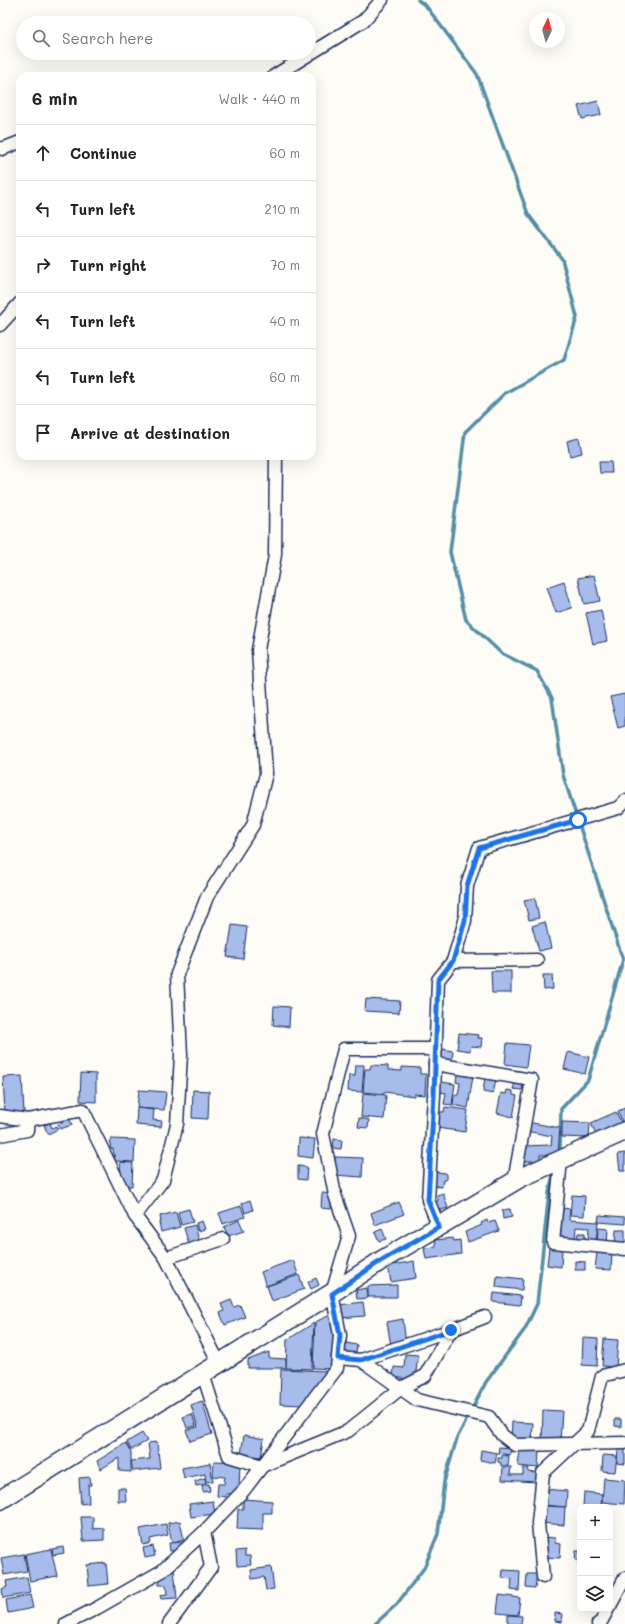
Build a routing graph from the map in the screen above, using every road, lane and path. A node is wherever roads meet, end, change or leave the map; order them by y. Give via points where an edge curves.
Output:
1 (382, 0) edge
2 (316, 50) edge
3 (300, 60) edge
4 (280, 72) edge
5 (16, 144) edge
6 (0, 148) edge
7 (16, 307) edge
8 (0, 325) edge
9 (276, 460) edge
10 (625, 801) edge
11 (537, 960) dead end
12 (453, 961) junction
13 (436, 1049) junction
14 (435, 1064) junction
15 (0, 1116) edge
16 (28, 1120) junction
17 (625, 1131) edge
18 (0, 1135) edge
19 (562, 1160) junction
20 (514, 1182) junction
21 (135, 1216) junction
22 (439, 1227) junction
23 (223, 1239) dead end
24 (625, 1249) edge
25 (166, 1258) junction
26 (332, 1294) junction
27 (486, 1317) dead end
28 (451, 1330) junction
29 (338, 1358) junction
30 (361, 1360) junction
31 (219, 1363) junction
32 (625, 1370) edge
33 (203, 1374) junction
34 (401, 1388) junction
35 (625, 1443) edge
36 (574, 1444) junction
37 (262, 1466) junction
38 (0, 1500) edge
39 (204, 1532) junction
40 (543, 1577) dead end
41 (625, 1578) edge
42 (613, 1600) edge
43 (607, 1612) edge
44 (66, 1624) edge
45 (169, 1624) edge
46 (598, 1624) edge

1 - 2 street via 363,21
3 - 4 street
5 - 6 street
7 - 8 street
9 - 21 street via 275,555 258,650 266,774 253,825 207,897 177,974 181,1055 177,1124 163,1180
10 - 12 street via 618,808 479,848 467,886 465,921
11 - 12 street
12 - 13 street via 438,980
13 - 14 street
13 - 26 street via 344,1049 323,1134 335,1195 349,1236
14 - 20 street via 532,1080
14 - 22 street via 428,1200
15 - 16 street
16 - 18 street via 27,1130
16 - 21 street via 83,1110
17 - 19 street
19 - 20 street
19 - 24 street via 552,1242
20 - 22 street
21 - 25 street
22 - 26 street via 382,1260
23 - 25 street
25 - 31 street
26 - 29 street via 340,1335
26 - 31 street
27 - 28 street
28 - 30 street
28 - 34 street via 426,1376
29 - 30 street
29 - 37 street via 336,1368
30 - 34 street
31 - 33 street
32 - 36 street via 602,1376 588,1431
33 - 37 street via 229,1456
33 - 38 street
34 - 36 street via 417,1400 489,1417 502,1435 515,1445
34 - 37 street via 348,1431
35 - 36 street
36 - 40 street via 544,1473 538,1524
37 - 39 street via 244,1490
39 - 44 street via 162,1571
39 - 45 street via 211,1567
41 - 42 street
43 - 46 street via 602,1622

